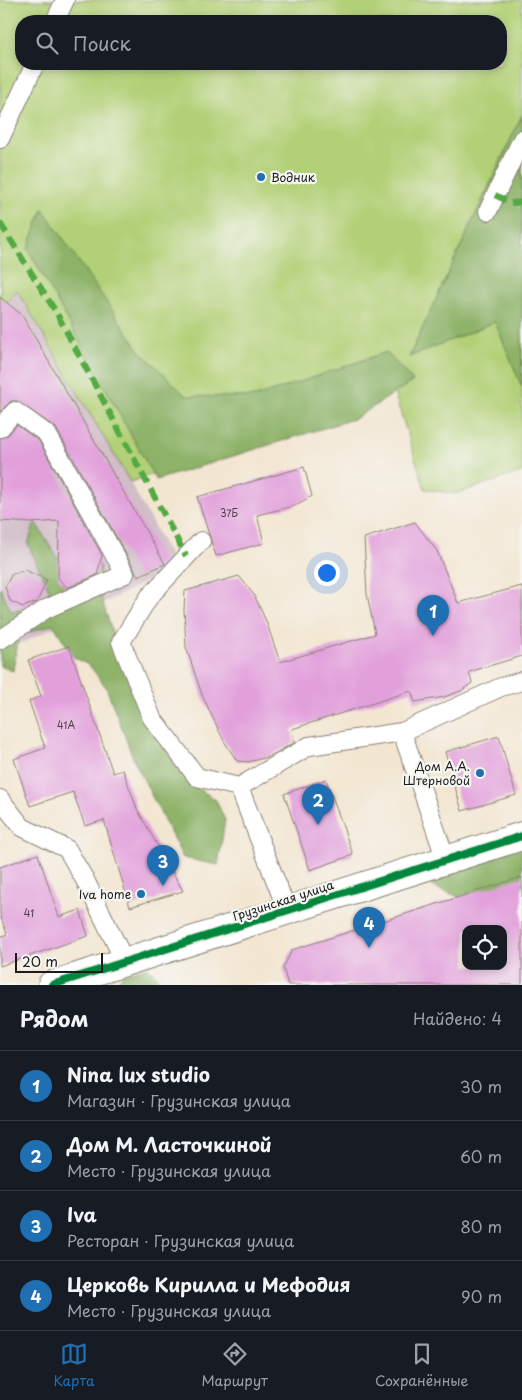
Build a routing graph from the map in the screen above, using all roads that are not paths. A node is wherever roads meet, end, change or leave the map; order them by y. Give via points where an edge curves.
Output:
1 (65, 0) edge
2 (58, 15) edge
3 (32, 70) edge
4 (522, 138) edge
5 (0, 139) edge
6 (488, 211) dead end
7 (0, 428) edge
8 (201, 541) dead end
9 (0, 640) edge
10 (522, 681) edge
11 (402, 732) junction
12 (239, 787) junction
13 (0, 799) edge
14 (522, 836) edge
15 (446, 860) junction
16 (287, 910) junction
17 (125, 962) junction
18 (52, 985) edge

1 - 2 lane
3 - 5 lane
4 - 6 lane
7 - 9 lane via 15,411 47,434 126,574 46,609
8 - 12 lane via 149,596 121,642 152,718 197,777
10 - 11 lane
11 - 12 lane via 309,746
11 - 15 lane
12 - 16 lane
13 - 17 lane via 22,827 67,850 86,880
14 - 15 street, Грузинская улица
15 - 16 street, Грузинская улица
16 - 17 street, Грузинская улица
17 - 18 street, Грузинская улица

